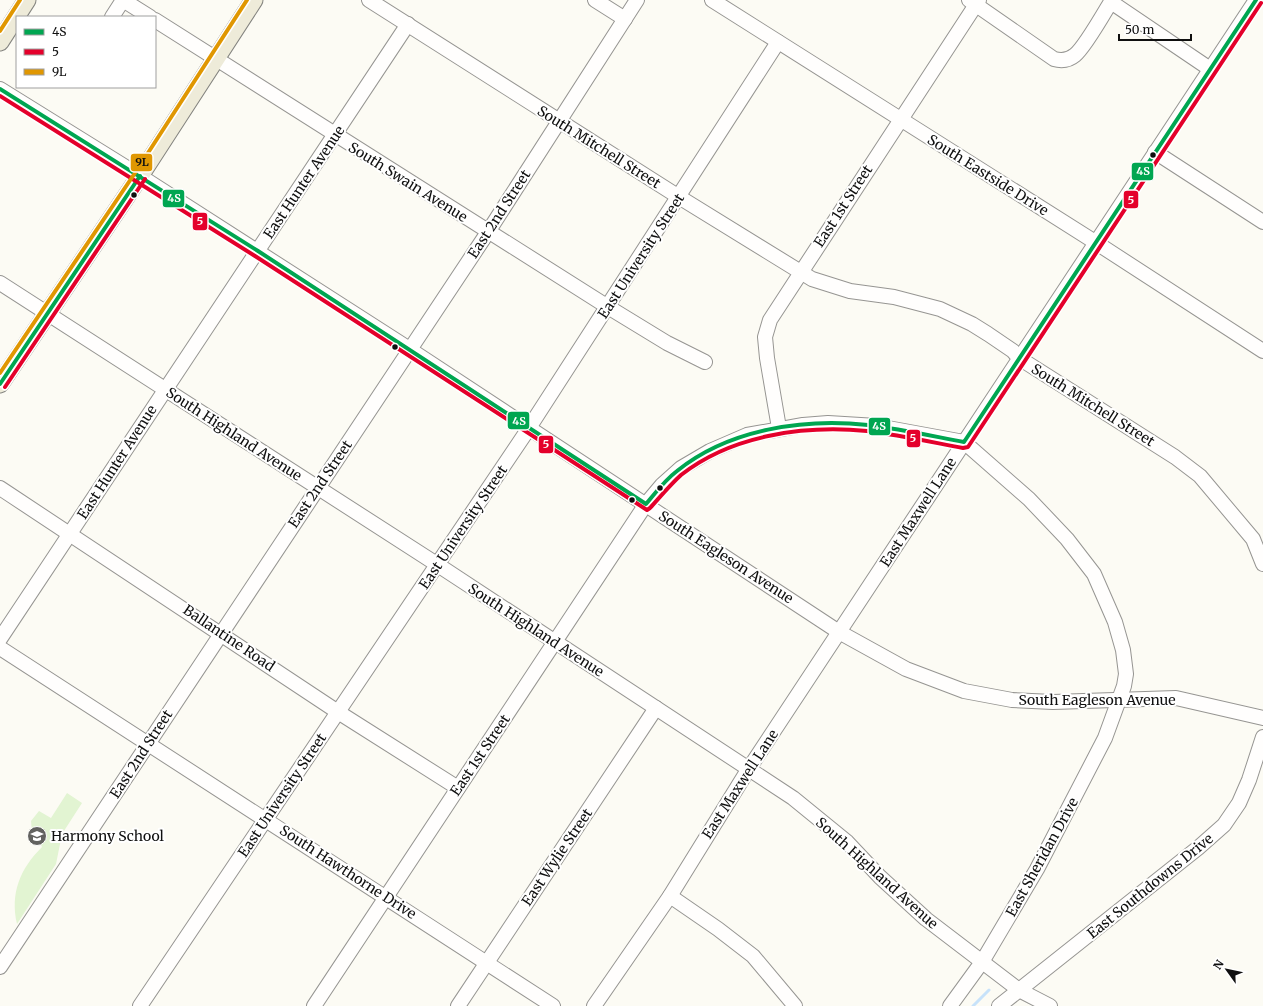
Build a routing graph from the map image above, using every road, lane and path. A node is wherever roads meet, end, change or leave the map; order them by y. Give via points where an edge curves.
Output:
1 (27, 0) edge
2 (123, 0) edge
3 (254, 0) edge
4 (369, 0) edge
5 (595, 0) edge
6 (637, 0) edge
7 (712, 0) edge
8 (975, 1) edge
9 (1111, 1) edge
10 (1258, 4) edge
11 (17, 16) edge
12 (113, 16) edge
13 (148, 16) edge
14 (16, 17) edge
15 (625, 19) junction
16 (156, 21) edge
17 (408, 24) junction
18 (0, 42) edge
19 (778, 42) junction
20 (216, 59) junction
21 (1210, 69) junction
22 (0, 89) edge
23 (900, 120) junction
24 (559, 121) junction
25 (335, 136) junction
26 (1155, 152) junction
27 (140, 176) junction
28 (679, 197) junction
29 (1263, 222) edge
30 (488, 232) junction
31 (1095, 242) junction
32 (258, 251) junction
33 (800, 272) junction
34 (0, 283) edge
35 (608, 308) junction
36 (48, 313) junction
37 (409, 349) junction
38 (1263, 351) edge
39 (1019, 358) junction
40 (705, 362) dead end
41 (0, 384) edge
42 (165, 389) junction
43 (529, 427) junction
44 (779, 428) junction
45 (964, 442) junction
46 (0, 488) edge
47 (317, 488) junction
48 (646, 504) junction
49 (70, 533) junction
50 (1258, 538) edge
51 (1263, 564) edge
52 (438, 566) junction
53 (839, 632) junction
54 (221, 633) junction
55 (0, 639) edge
56 (556, 643) junction
57 (0, 648) edge
58 (1119, 700) junction
59 (656, 708) junction
60 (338, 712) junction
61 (1263, 718) edge
62 (1263, 737) edge
63 (148, 743) junction
64 (748, 770) junction
65 (458, 788) junction
66 (266, 820) junction
67 (385, 896) junction
68 (670, 896) junction
69 (982, 962) junction
70 (487, 963) junction
71 (0, 967) edge
72 (1020, 990) junction
73 (140, 1006) edge
74 (314, 1006) edge
75 (458, 1006) edge
76 (553, 1006) edge
77 (594, 1006) edge
78 (795, 1006) edge
79 (950, 1006) edge
80 (999, 1006) edge
81 (1050, 1006) edge

1 - 11 main road
2 - 12 street
2 - 13 street
3 - 20 main road
4 - 17 street, South Mitchell Street
5 - 15 street
6 - 15 street, East 2nd Street
7 - 19 street, South Eastside Drive
8 - 9 street via 1054,59 1059,60 1069,59 1079,52
8 - 23 street, East 1st Street
9 - 21 street
10 - 21 street, East Maxwell Lane
14 - 18 main road
15 - 24 street, East 2nd Street
16 - 20 street, South Swain Avenue
17 - 24 street, South Mitchell Street
17 - 25 street, East Hunter Avenue
19 - 23 street, South Eastside Drive
19 - 28 street, East University Street
20 - 25 street, South Swain Avenue
20 - 27 main road
21 - 26 street, East Maxwell Lane
22 - 27 street, South Eagleson Avenue
23 - 31 street, South Eastside Drive
23 - 33 street, East 1st Street
24 - 28 street, South Mitchell Street
24 - 30 street, East 2nd Street
25 - 30 street, South Swain Avenue
25 - 32 street, East Hunter Avenue
26 - 29 street
26 - 31 street, East Maxwell Lane
27 - 32 street, South Eagleson Avenue
27 - 36 main road
28 - 33 street, South Mitchell Street
28 - 35 street, East University Street
30 - 35 street, South Swain Avenue
30 - 37 street, East 2nd Street
31 - 38 street, South Eastside Drive
31 - 39 street, East Maxwell Lane
32 - 37 street, South Eagleson Avenue
32 - 42 street, East Hunter Avenue
33 - 39 street, South Mitchell Street via 837,287 894,297 940,309 972,324 1013,351
33 - 44 street, East 1st Street via 770,320 765,337
34 - 36 street, South Highland Avenue
35 - 40 street, South Swain Avenue
35 - 43 street, East University Street
36 - 41 main road
36 - 42 street, South Highland Avenue
37 - 43 street, South Eagleson Avenue
37 - 47 street, East 2nd Street
39 - 45 street, East Maxwell Lane
39 - 50 street, South Mitchell Street via 1175,457 1200,476
42 - 47 street, South Highland Avenue
42 - 49 street, East Hunter Avenue
43 - 48 street, South Eagleson Avenue
43 - 52 street, East University Street
44 - 45 street, East 1st Street via 828,423 853,424
44 - 48 street, East 1st Street via 740,438 694,459 671,477
45 - 53 street, East Maxwell Lane
45 - 58 street, East Sheridan Drive via 1028,498 1067,539 1094,574 1115,622 1123,650 1126,674
46 - 49 street, Ballantine Road
47 - 52 street, South Highland Avenue
47 - 54 street, East 2nd Street
48 - 53 street, South Eagleson Avenue
48 - 56 street, East 1st Street
49 - 54 street, Ballantine Road
49 - 55 street, East Hunter Avenue
50 - 51 street, South Mitchell Street
52 - 56 street, South Highland Avenue
52 - 60 street, East University Street
53 - 58 street, South Eagleson Avenue via 906,669 964,691 1012,700
53 - 64 street, East Maxwell Lane
54 - 60 street, Ballantine Road
54 - 63 street, East 2nd Street
56 - 59 street, South Highland Avenue
56 - 65 street, East 1st Street
57 - 63 street, South Hawthorne Drive
58 - 61 street, South Eagleson Avenue via 1176,698
58 - 69 street, East Sheridan Drive via 1096,757 1012,914
59 - 64 street, South Highland Avenue
59 - 70 street, East Wylie Street
60 - 65 street, Ballantine Road
60 - 66 street, East University Street
62 - 72 street, East Southdowns Drive via 1244,791 1224,825
63 - 66 street, South Hawthorne Drive
63 - 71 street, East 2nd Street
64 - 68 street, East Maxwell Lane
64 - 69 street, South Highland Avenue via 793,798 847,842 926,919
65 - 67 street, East 1st Street
66 - 67 street, South Hawthorne Drive
66 - 73 street, East University Street
67 - 70 street, South Hawthorne Drive
67 - 74 street, East 1st Street
68 - 77 street, East Maxwell Lane
68 - 78 street via 752,956
69 - 72 street, South Highland Avenue
69 - 79 street, East Sheridan Drive
70 - 75 street, East Wylie Street
70 - 76 street, South Hawthorne Drive
72 - 80 street, East Southdowns Drive
72 - 81 street, South Highland Avenue

